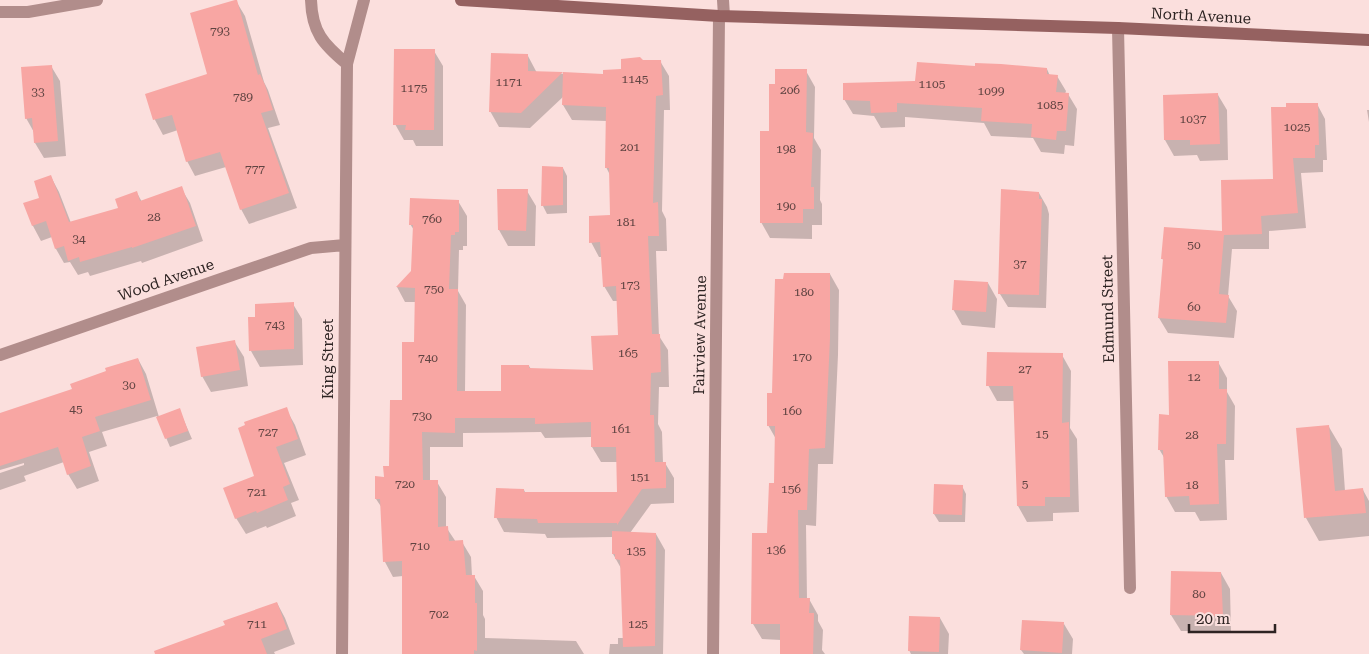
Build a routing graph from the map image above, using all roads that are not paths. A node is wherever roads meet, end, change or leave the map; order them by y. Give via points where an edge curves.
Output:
1 (97, 0) edge
2 (312, 0) edge
3 (364, 0) edge
4 (461, 0) edge
5 (723, 0) edge
6 (0, 12) edge
7 (722, 16) junction
8 (1118, 28) junction
9 (1369, 40) edge
10 (347, 64) junction
11 (345, 245) junction
12 (0, 356) edge
13 (1130, 588) dead end
14 (342, 654) edge
15 (713, 654) edge

1 - 6 street via 28,12
2 - 10 street via 316,30 328,49
3 - 10 street, King Street
4 - 7 street, North Avenue
5 - 7 street, Fairview Avenue
7 - 8 street, North Avenue
7 - 15 street, Fairview Avenue
8 - 9 street, North Avenue
8 - 13 street, Edmund Street
10 - 11 street, King Street
11 - 12 street, Wood Avenue via 311,248
11 - 14 street, King Street

